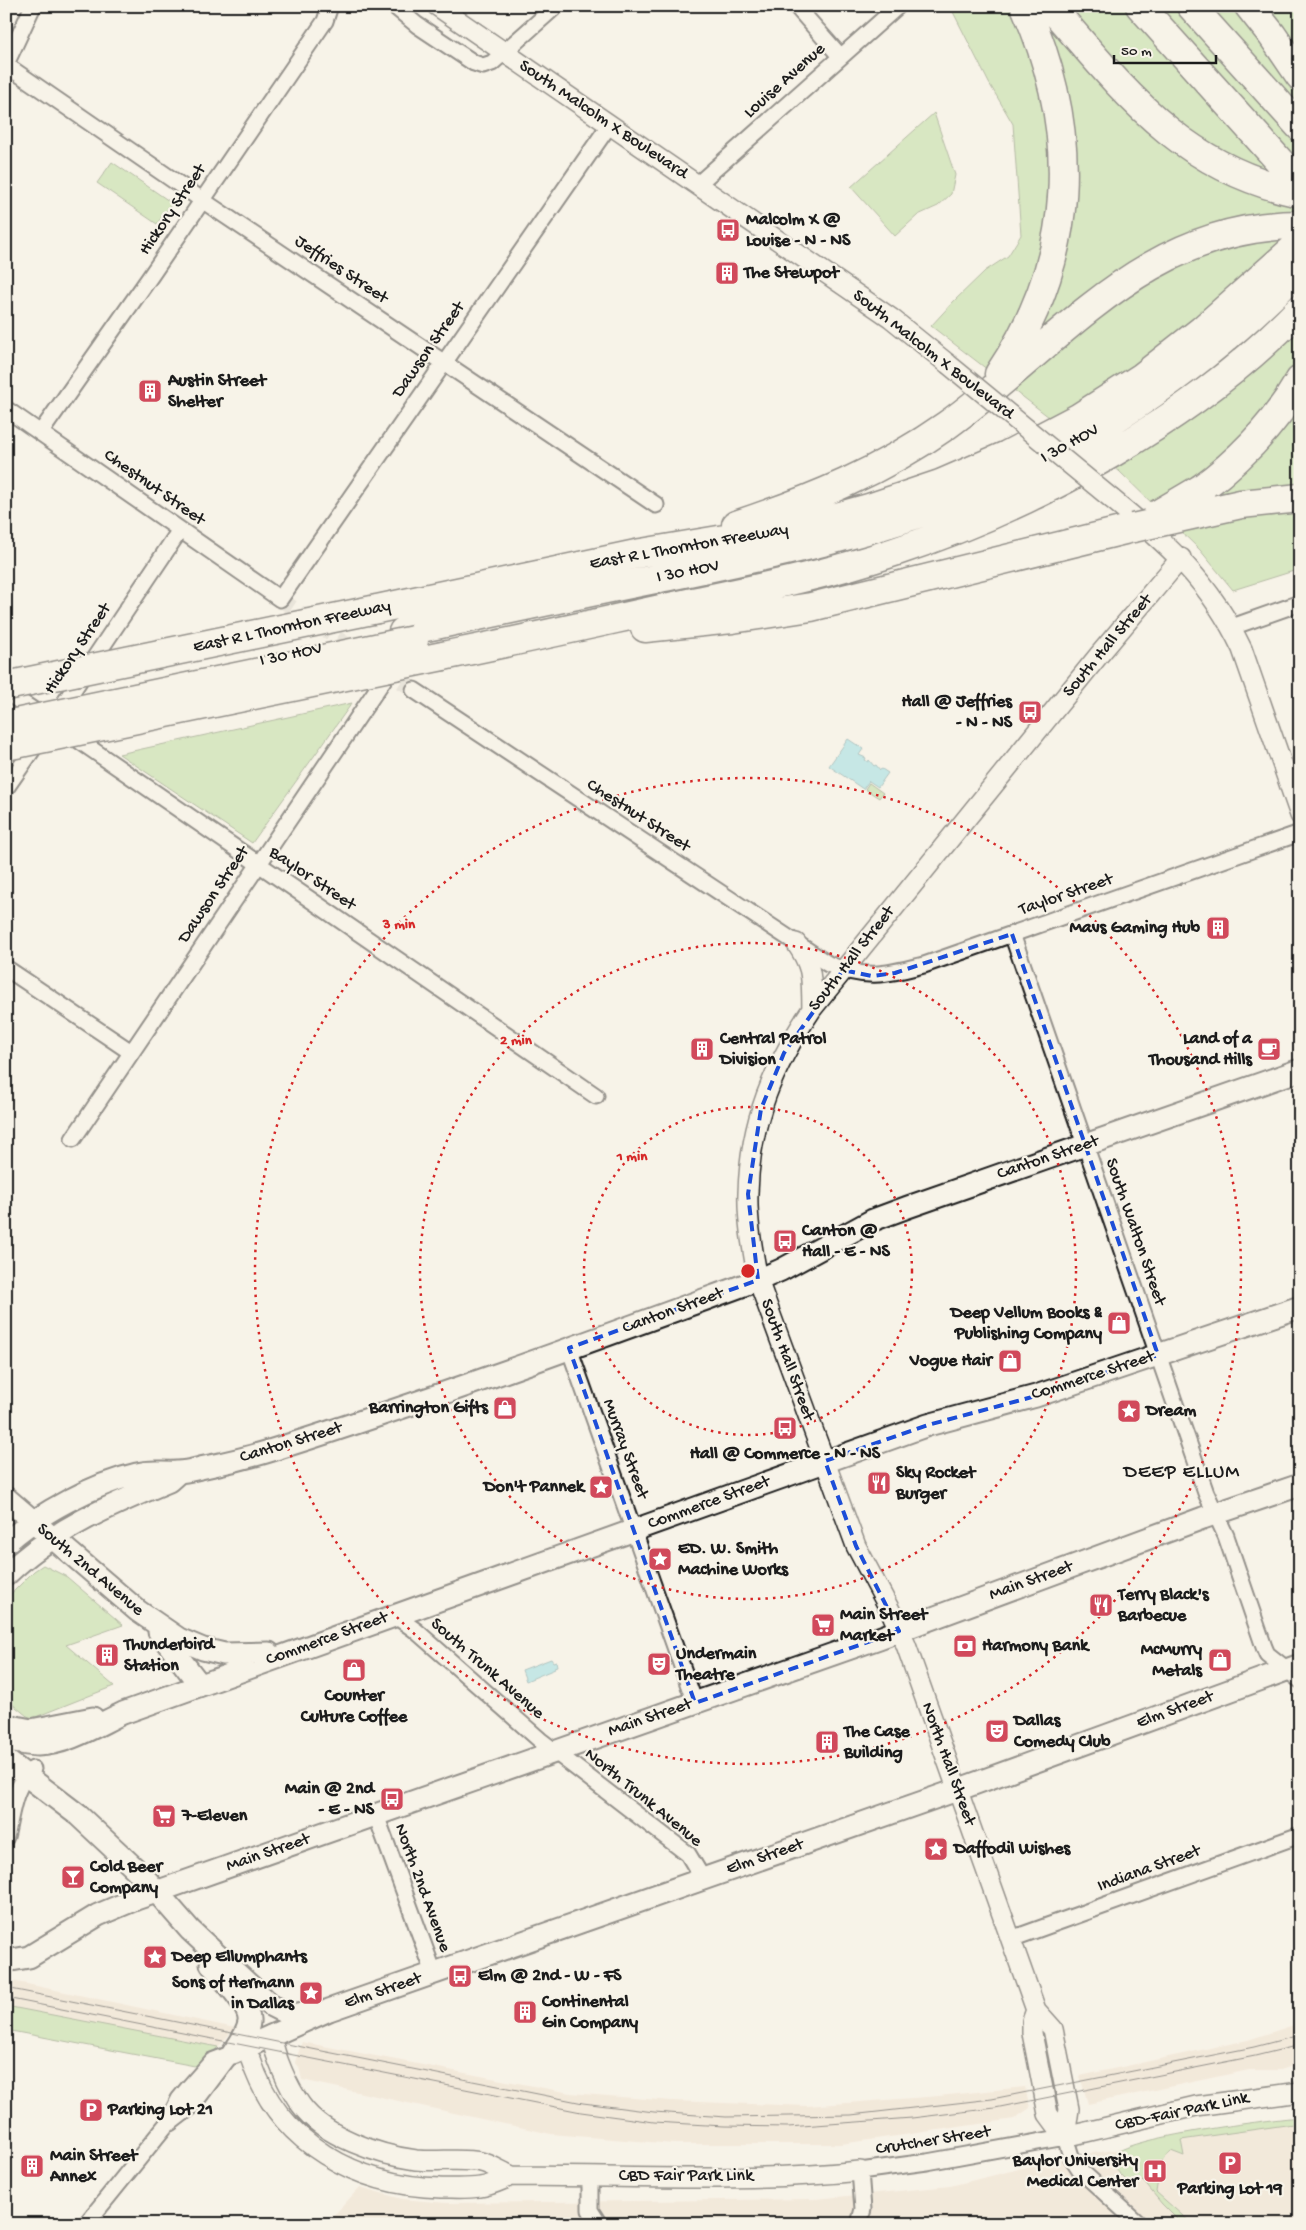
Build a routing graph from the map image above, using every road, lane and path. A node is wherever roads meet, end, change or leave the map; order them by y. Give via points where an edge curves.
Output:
1 (34, 6) edge
2 (330, 6) edge
3 (394, 6) edge
4 (437, 6) edge
5 (556, 6) edge
6 (796, 6) edge
7 (898, 6) edge
8 (1140, 6) edge
9 (1191, 6) edge
10 (1248, 6) edge
11 (1041, 12) edge
12 (498, 49) junction
13 (840, 56) junction
14 (6, 64) edge
15 (1300, 76) edge
16 (610, 124) junction
17 (1300, 128) edge
18 (698, 184) junction
19 (1300, 184) edge
20 (1300, 193) edge
21 (202, 200) junction
22 (1300, 226) edge
23 (1300, 243) edge
24 (1300, 268) edge
25 (1300, 284) edge
26 (1300, 309) edge
27 (444, 361) junction
28 (1300, 380) edge
29 (984, 396) junction
30 (6, 409) edge
31 (41, 432) junction
32 (1300, 498) edge
33 (656, 505) dead end
34 (1133, 528) junction
35 (180, 530) junction
36 (641, 553) junction
37 (1181, 558) junction
38 (280, 598) joint
39 (1300, 603) edge
40 (1232, 627) junction
41 (408, 636) junction
42 (516, 641) junction
43 (388, 673) dead end
44 (6, 686) edge
45 (414, 690) tunnel mouth
46 (6, 692) edge
47 (6, 713) edge
48 (51, 722) junction
49 (6, 725) edge
50 (6, 746) edge
51 (6, 788) edge
52 (1300, 815) edge
53 (1300, 833) edge
54 (258, 864) junction
55 (1012, 934) junction
56 (796, 943) junction
57 (6, 968) edge
58 (843, 970) junction
59 (812, 1008) junction
60 (131, 1052) junction
61 (1300, 1070) edge
62 (596, 1096) dead end
63 (73, 1139) dead end
64 (1084, 1145) junction
65 (758, 1280) junction
66 (1300, 1307) edge
67 (570, 1348) junction
68 (1158, 1355) junction
69 (825, 1461) junction
70 (178, 1472) junction
71 (1300, 1485) edge
72 (6, 1498) edge
73 (1215, 1513) junction
74 (34, 1522) junction
75 (634, 1530) junction
76 (53, 1538) junction
77 (6, 1543) edge
78 (6, 1575) edge
79 (394, 1615) junction
80 (151, 1622) junction
81 (899, 1631) junction
82 (290, 1652) junction
83 (1295, 1671) edge
84 (200, 1685) junction
85 (695, 1702) junction
86 (8, 1740) edge
87 (554, 1752) junction
88 (30, 1771) junction
89 (958, 1790) junction
90 (376, 1815) junction
91 (1300, 1835) edge
92 (6, 1837) edge
93 (704, 1879) junction
94 (157, 1891) junction
95 (190, 1930) junction
96 (1011, 1939) junction
97 (6, 1960) edge
98 (434, 1973) junction
99 (328, 2010) junction
100 (271, 2035) junction
101 (242, 2056) junction
102 (1300, 2092) edge
103 (301, 2106) junction
104 (1065, 2137) junction
105 (860, 2171) junction
106 (512, 2176) junction
107 (590, 2176) junction
108 (86, 2224) edge
109 (599, 2224) edge
110 (859, 2224) edge
111 (1139, 2224) edge

1 - 14 street
2 - 21 street, Hickory Street via 325,21
3 - 12 street via 474,63 483,66 492,63
4 - 12 street, South Malcolm X Boulevard
5 - 12 street
6 - 13 street
7 - 13 street, Louise Avenue
8 - 19 highway
9 - 17 highway
10 - 15 highway via 1272,34
11 - 20 highway via 1152,118 1191,148 1237,172
11 - 29 highway via 1060,136 1063,174 1061,217 1054,256 1038,301 1021,337
12 - 16 street, South Malcolm X Boulevard
13 - 18 street, Louise Avenue
14 - 21 street, Jeffries Street
16 - 18 street, South Malcolm X Boulevard
16 - 27 street, Dawson Street
18 - 37 street, South Malcolm X Boulevard, bridge via 891,318
21 - 27 street, Jeffries Street
21 - 31 street, Hickory Street
22 - 29 highway via 1235,232 1171,255 1106,294
23 - 36 highway, East R L Thornton Freeway via 1202,330 1142,377 1078,418 1006,455 940,484 808,525
24 - 41 highway, I 30 HOV via 1204,356 1124,413 1035,463 946,504 836,540
25 - 41 highway, I 30 HOV via 1218,356 1134,418 1041,472 983,499 889,534 827,551
26 - 42 highway via 1245,361 1183,408 1052,486 970,524 894,553 818,573
27 - 33 street, Jeffries Street
27 - 38 street, Dawson Street
28 - 34 highway, bridge via 1259,439 1229,467 1202,488
29 - 36 highway via 914,446 863,475 803,503
30 - 31 street, Chestnut Street
31 - 35 street, Chestnut Street
32 - 34 highway, bridge via 1241,504
34 - 42 highway via 821,605 762,615
35 - 38 street, Chestnut Street
35 - 48 street, Hickory Street
36 - 44 highway, East R L Thornton Freeway, bridge
37 - 40 street, South Malcolm X Boulevard via 1202,582
37 - 58 street, South Hall Street
39 - 40 street
40 - 52 street, South Malcolm X Boulevard
41 - 47 highway, I 30 HOV
41 - 49 highway, I 30 HOV, bridge
42 - 50 highway, bridge
43 - 54 street, Dawson Street
45 - 56 street, Chestnut Street
46 - 48 street, Baylor Street
48 - 51 street, Hickory Street
48 - 54 street, Baylor Street
53 - 55 street, Taylor Street
54 - 60 street, Dawson Street
54 - 62 street, Baylor Street
55 - 58 street, Taylor Street via 896,972 872,976
55 - 64 street, South Walton Street
56 - 58 street, Chestnut Street
56 - 59 street via 810,969
57 - 60 street
58 - 59 street, South Hall Street
59 - 65 street, South Hall Street via 771,1080 753,1140 748,1194
60 - 63 street, Dawson Street
61 - 64 main road, Canton Street
64 - 65 main road, Canton Street via 873,1220
64 - 68 street, South Walton Street
65 - 67 main road, Canton Street
65 - 69 street, South Hall Street
66 - 68 main road, Commerce Street
67 - 70 main road, Canton Street via 267,1452
67 - 75 street, Murray Street
68 - 69 main road, Commerce Street via 1036,1396 928,1425
68 - 73 street, South Walton Street
69 - 75 main road, Commerce Street
69 - 81 street, South Hall Street via 856,1546
70 - 74 main road, Canton Street via 151,1471 111,1481
70 - 76 main road, Canton Street via 169,1481 102,1510
71 - 73 main road, Main Street
72 - 74 main road, South 2nd Avenue
73 - 81 main road, Main Street
73 - 83 street, South Walton Street via 1267,1654
74 - 76 main road, South 2nd Avenue
74 - 77 main road, Canton Street
75 - 79 main road, Commerce Street
75 - 85 street, Murray Street
76 - 78 main road, Canton Street
76 - 80 main road, South 2nd Avenue
79 - 82 main road, Commerce Street
79 - 87 street, South Trunk Avenue
80 - 82 main road, South 2nd Avenue via 179,1639 224,1654
80 - 84 main road, South 2nd Avenue
81 - 85 main road, Main Street
81 - 89 street, North Hall Street
82 - 84 main road, Commerce Street
83 - 89 main road, Elm Street
84 - 86 main road, Commerce Street via 122,1713 51,1744
85 - 87 main road, Main Street
86 - 88 main road
87 - 90 main road, Main Street
87 - 93 street, North Trunk Avenue via 688,1854
88 - 92 street via 17,1790
88 - 94 main road
89 - 93 main road, Elm Street
89 - 96 street, North Hall Street
90 - 94 main road, Main Street
90 - 98 street, North 2nd Avenue
91 - 96 street, Indiana Street
93 - 98 main road, Elm Street
94 - 95 main road
94 - 97 main road, Main Street via 98,1915 29,1957
95 - 99 main road via 256,1993 281,2012 302,2014
95 - 101 main road via 199,1949 248,2011
96 - 104 street, North Hall Street via 1036,2010 1053,2029 1070,2109
98 - 99 main road, Elm Street
99 - 100 main road, Elm Street
100 - 101 main road, Elm Street
100 - 103 street, CBD Fair Park Link via 280,2064
101 - 103 street, CBD Fair Park Link via 265,2072 287,2101
101 - 106 street, CBD Fair Park Link via 307,2142 348,2168 382,2181 430,2188 481,2187
101 - 108 street, Elm Street via 192,2106 166,2125
102 - 104 street, CBD-Fair Park Link via 1196,2106
103 - 106 street, CBD Fair Park Link via 328,2129 374,2151 431,2162 481,2162
104 - 105 street, Crutcher Street
104 - 111 street via 1071,2156 1081,2171
105 - 107 street, CBD Fair Park Link via 752,2177
105 - 110 street, Crutcher Street via 863,2209
106 - 107 street, CBD Fair Park Link
107 - 109 street via 590,2210

